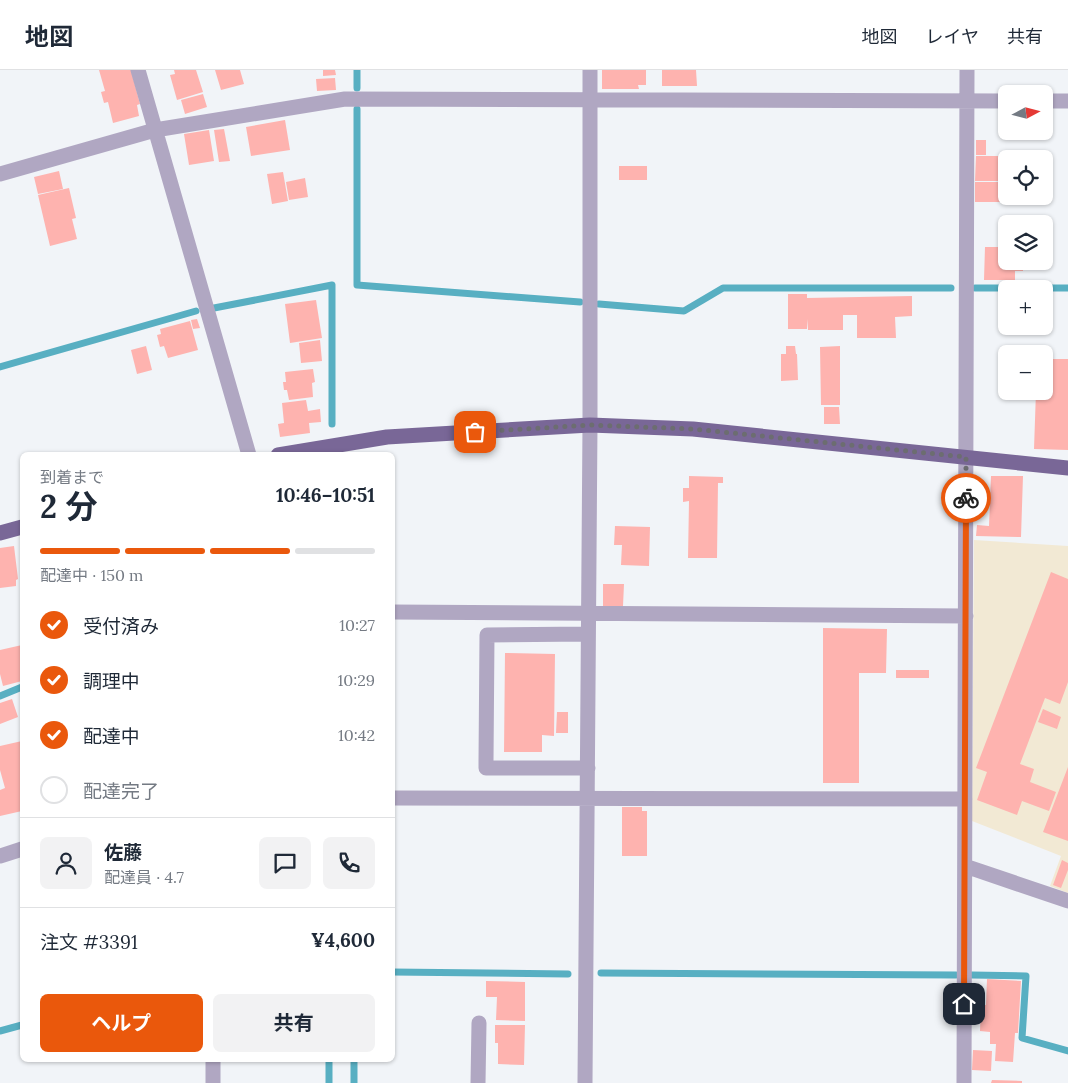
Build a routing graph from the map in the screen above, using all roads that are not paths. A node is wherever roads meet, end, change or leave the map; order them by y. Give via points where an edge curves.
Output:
1 (138, 70) edge
2 (590, 70) edge
3 (967, 70) edge
4 (590, 99) junction
5 (967, 100) junction
6 (998, 100) edge
7 (1053, 101) edge
8 (1068, 101) edge
9 (155, 130) junction
10 (0, 174) edge
11 (590, 425) junction
12 (248, 452) edge
13 (296, 452) edge
14 (966, 457) junction
15 (1068, 468) edge
16 (20, 528) edge
17 (0, 533) edge
18 (395, 612) edge
19 (589, 614) junction
20 (966, 616) junction
21 (588, 634) junction
22 (588, 768) junction
23 (588, 797) junction
24 (395, 798) edge
25 (965, 799) junction
26 (20, 850) edge
27 (0, 856) edge
28 (965, 866) junction
29 (1068, 901) edge
30 (479, 1023) dead end
31 (213, 1062) edge
32 (213, 1083) edge
33 (478, 1083) edge
34 (585, 1083) edge
35 (964, 1083) edge

1 - 9 street
2 - 4 street
3 - 5 street
4 - 5 street
4 - 9 street via 345,99
4 - 11 street
5 - 6 street
5 - 14 street
7 - 8 street
9 - 10 street
9 - 12 street
11 - 13 main road via 387,437
11 - 14 main road via 693,429
11 - 19 street
14 - 15 main road
14 - 20 street
16 - 17 main road
18 - 19 street
19 - 20 street
19 - 21 street
20 - 25 street
21 - 22 street
21 - 22 street via 487,635 486,761 486,768
22 - 23 street
23 - 24 street
23 - 25 street
23 - 34 street
25 - 28 street
26 - 27 street
28 - 29 street
28 - 35 street
30 - 33 street
31 - 32 street

